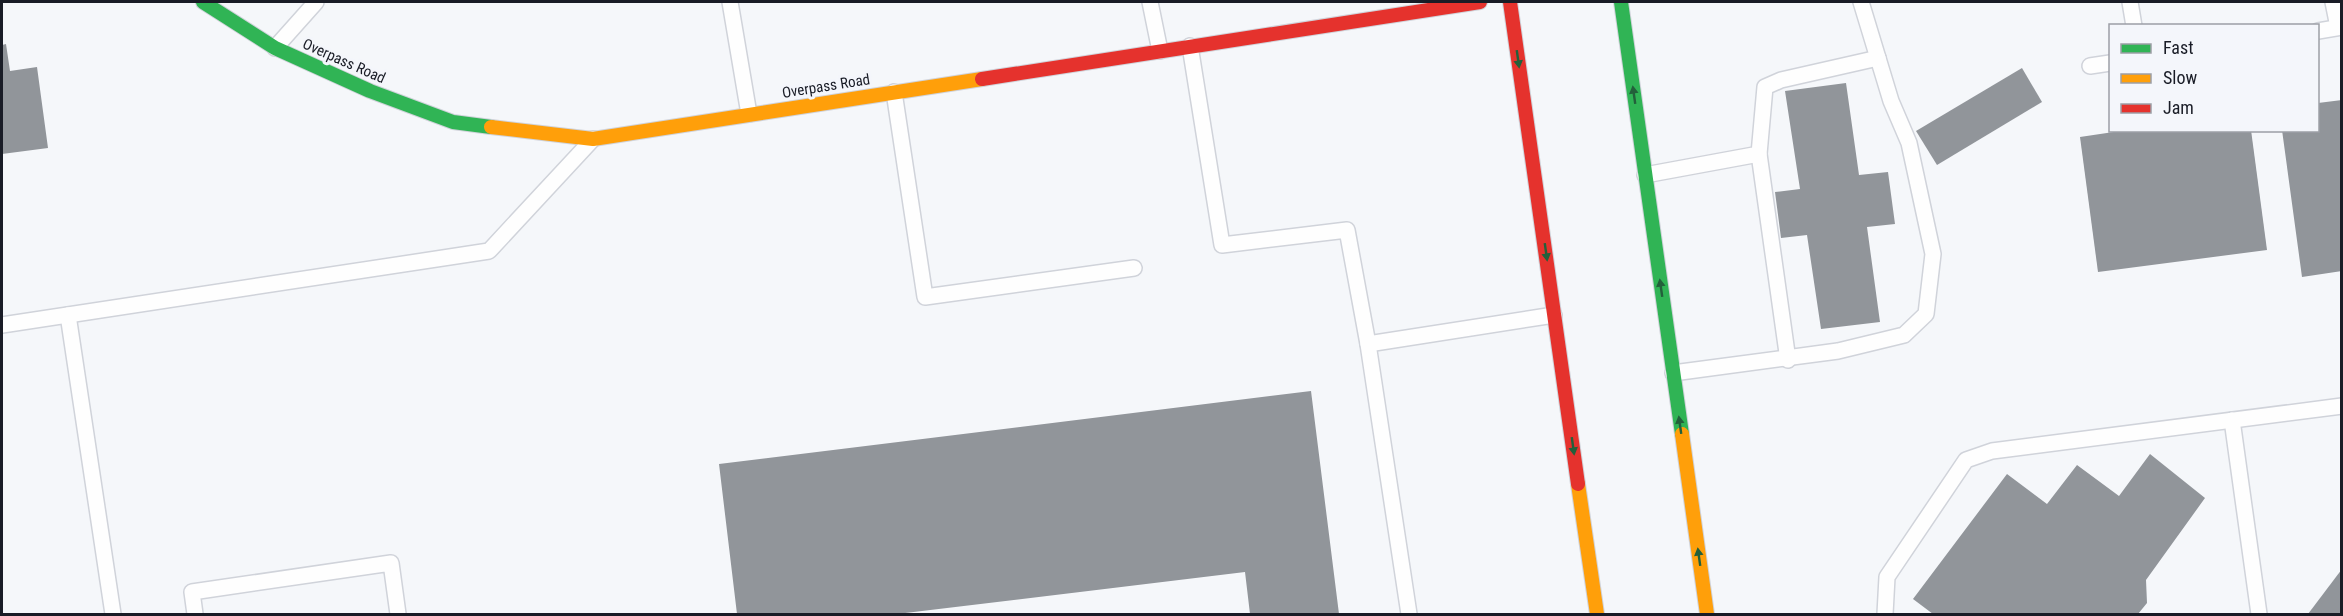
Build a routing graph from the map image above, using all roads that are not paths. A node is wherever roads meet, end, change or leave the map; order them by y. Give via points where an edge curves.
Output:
1 (203, 2) edge
2 (315, 2) edge
3 (730, 2) edge
4 (1150, 2) edge
5 (1480, 2) edge
6 (1510, 2) edge
7 (1621, 2) edge
8 (1860, 2) edge
9 (2130, 2) edge
10 (2333, 2) edge
11 (2134, 24) edge
12 (2340, 27) edge
13 (2319, 30) edge
14 (1190, 46) junction
15 (275, 48) junction
16 (1160, 51) junction
17 (1878, 58) junction
18 (2109, 63) edge
19 (2090, 66) dead end
20 (894, 92) junction
21 (749, 114) junction
22 (593, 139) junction
23 (1759, 154) junction
24 (1645, 175) junction
25 (1134, 268) dead end
26 (68, 315) junction
27 (1554, 315) junction
28 (2, 325) edge
29 (1368, 344) junction
30 (1788, 360) junction
31 (1673, 373) junction
32 (2342, 406) edge
33 (2232, 420) junction
34 (113, 615) edge
35 (195, 615) edge
36 (398, 615) edge
37 (1409, 615) edge
38 (1597, 615) edge
39 (1707, 615) edge
40 (1885, 615) edge
41 (2259, 615) edge

1 - 15 main road, Overpass Road
2 - 15 lane
3 - 21 lane
4 - 16 lane
5 - 14 main road, Overpass Road
6 -> 27 main road
24 -> 7 main road
8 - 17 lane
9 - 11 lane
10 - 12 lane
12 - 13 lane
14 - 16 main road, Overpass Road
14 - 29 lane via 1222,245 1347,230
15 - 22 main road, Overpass Road via 370,91 453,122
16 - 20 main road, Overpass Road
17 - 23 lane via 1766,87
17 - 30 lane via 1909,143 1933,254 1926,314 1904,335
18 - 19 lane
20 - 21 main road, Overpass Road
20 - 25 lane via 925,297
21 - 22 main road, Overpass Road
22 - 26 lane via 489,250
23 - 24 lane
23 - 30 lane
31 -> 24 main road
26 - 28 lane
26 - 34 lane
27 - 29 lane
27 -> 38 main road
29 - 37 lane
30 - 31 lane
39 -> 31 main road
32 - 33 lane
33 - 40 lane via 1992,451 1966,460 1887,577
33 - 41 lane
35 - 36 lane via 192,592 391,563

